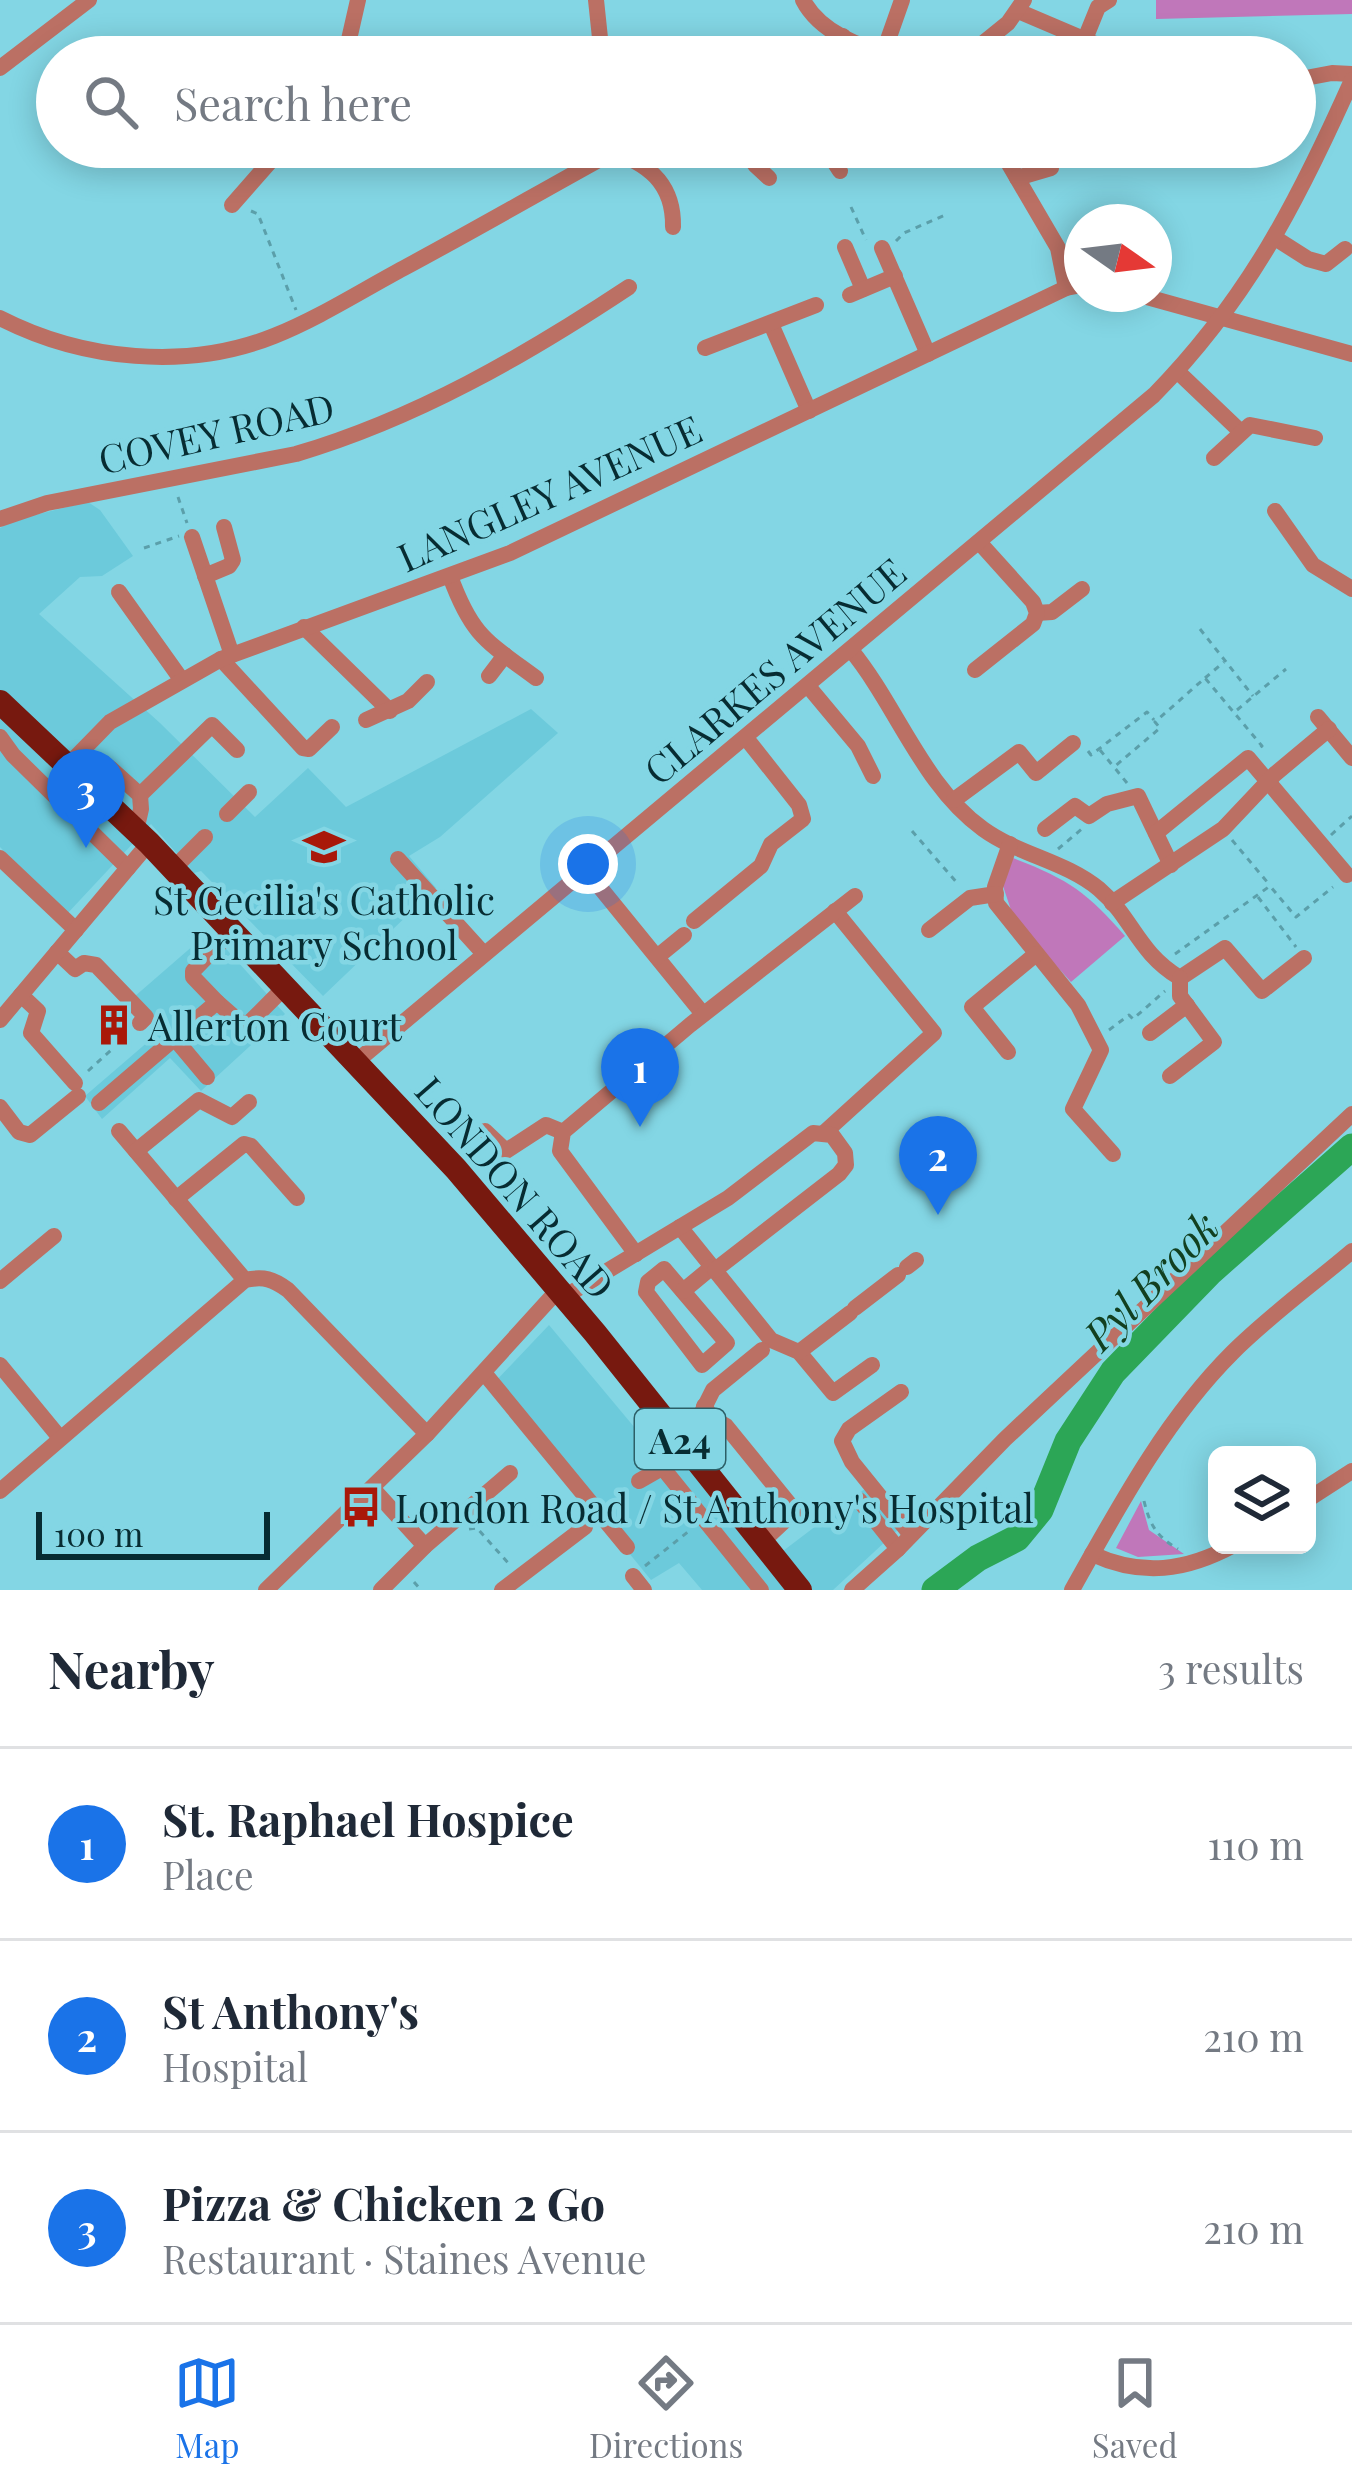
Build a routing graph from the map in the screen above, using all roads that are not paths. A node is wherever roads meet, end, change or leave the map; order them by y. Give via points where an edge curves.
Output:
1 (89, 0) edge
2 (358, 0) edge
3 (596, 0) edge
4 (803, 0) edge
5 (902, 0) edge
6 (1109, 0) edge
7 (1021, 5) edge
8 (1066, 33) joint
9 (42, 36) edge
10 (350, 36) edge
11 (600, 36) edge
12 (843, 36) edge
13 (893, 36) edge
14 (988, 36) edge
15 (1076, 36) edge
16 (1086, 36) edge
17 (36, 40) edge
18 (0, 68) edge
19 (1316, 76) edge
20 (1351, 84) edge
21 (1316, 154) edge
22 (265, 168) edge
23 (579, 168) edge
24 (650, 168) edge
25 (758, 168) edge
26 (1011, 168) edge
27 (1051, 168) dead end
28 (1309, 168) edge
29 (769, 178) dead end
30 (1017, 178) junction
31 (232, 205) road end
32 (673, 227) dead end
33 (1274, 238) junction
34 (845, 247) dead end
35 (882, 248) road end
36 (1345, 249) dead end
37 (1064, 262) edge
38 (895, 276) junction
39 (629, 287) dead end
40 (1064, 291) edge
41 (1172, 304) edge
42 (816, 305) dead end
43 (0, 318) edge
44 (1224, 318) junction
45 (771, 324) junction
46 (704, 348) dead end
47 (928, 354) junction
48 (1352, 355) edge
49 (1177, 371) junction
50 (809, 411) junction
51 (1241, 432) junction
52 (1315, 438) dead end
53 (1214, 458) dead end
54 (1275, 512) dead end
55 (0, 519) edge
56 (224, 526) dead end
57 (192, 536) road end
58 (980, 542) junction
59 (205, 576) junction
60 (450, 576) junction
61 (1352, 588) edge
62 (1082, 589) dead end
63 (119, 592) dead end
64 (1037, 613) junction
65 (304, 627) junction
66 (851, 650) junction
67 (505, 655) junction
68 (226, 657) junction
69 (975, 670) dead end
70 (489, 676) dead end
71 (536, 678) dead end
72 (181, 680) junction
73 (427, 682) dead end
74 (808, 686) junction
75 (2, 711) edge
76 (390, 711) junction
77 (366, 721) dead end
78 (332, 727) dead end
79 (0, 737) edge
80 (746, 739) junction
81 (1073, 743) road end
82 (237, 750) dead end
83 (1352, 758) edge
84 (68, 766) junction
85 (873, 776) dead end
86 (1269, 781) junction
87 (88, 787) junction
88 (249, 792) dead end
89 (140, 795) junction
90 (954, 800) junction
91 (227, 814) dead end
92 (1045, 830) dead end
93 (1156, 833) junction
94 (143, 837) junction
95 (205, 837) dead end
96 (1010, 844) junction
97 (0, 858) edge
98 (398, 859) dead end
99 (1171, 865) junction
100 (128, 868) junction
101 (174, 868) junction
102 (585, 869) junction
103 (1347, 875) road end
104 (995, 894) junction
105 (855, 896) dead end
106 (1112, 903) junction
107 (836, 911) junction
108 (76, 930) junction
109 (233, 930) junction
110 (929, 930) dead end
111 (57, 952) junction
112 (484, 954) junction
113 (1036, 954) junction
114 (657, 957) junction
115 (1304, 958) road end
116 (1180, 978) junction
117 (286, 986) junction
118 (21, 995) junction
119 (217, 1002) junction
120 (1187, 1005) junction
121 (703, 1014) junction
122 (1, 1017) edge
123 (140, 1023) road end
124 (1150, 1033) dead end
125 (176, 1040) junction
126 (1008, 1052) dead end
127 (357, 1061) junction
128 (1170, 1076) dead end
129 (207, 1077) dead end
130 (249, 1102) dead end
131 (99, 1103) dead end
132 (0, 1107) edge
133 (1352, 1114) edge
134 (119, 1131) dead end
135 (485, 1131) dead end
136 (563, 1132) junction
137 (824, 1132) junction
138 (136, 1150) junction
139 (1113, 1154) dead end
140 (176, 1198) junction
141 (297, 1198) dead end
142 (680, 1227) junction
143 (54, 1236) dead end
144 (1352, 1251) edge
145 (636, 1254) junction
146 (907, 1267) dead end
147 (714, 1269) junction
148 (245, 1280) junction
149 (0, 1281) edge
150 (683, 1291) junction
151 (561, 1293) junction
152 (762, 1350) dead end
153 (799, 1352) junction
154 (872, 1364) dead end
155 (0, 1365) edge
156 (485, 1374) junction
157 (901, 1392) dead end
158 (704, 1406) junction
159 (427, 1434) junction
160 (60, 1438) junction
161 (680, 1438) junction
162 (667, 1465) junction
163 (1352, 1471) edge
164 (509, 1473) dead end
165 (639, 1481) dead end
166 (372, 1488) junction
167 (0, 1490) edge
168 (1316, 1494) edge
169 (859, 1500) dead end
170 (585, 1527) dead end
171 (911, 1534) junction
172 (762, 1542) junction
173 (425, 1546) junction
174 (627, 1547) dead end
175 (898, 1549) junction
176 (1092, 1554) junction
177 (1216, 1554) edge
178 (266, 1590) edge
179 (381, 1590) edge
180 (502, 1590) edge
181 (761, 1590) edge
182 (800, 1590) edge
183 (852, 1590) edge
184 (1072, 1590) edge

1 - 9 street
2 - 10 street
3 - 11 street
4 - 12 street via 817,21
5 - 13 street
6 - 16 street
7 - 8 street
7 - 14 street
8 - 15 street
17 - 18 street
19 - 20 street via 1332,73
20 - 21 street, CLARKES AVENUE
22 - 31 street
23 - 43 street via 252,344 146,356 62,345
24 - 32 street
25 - 29 street
26 - 30 street
27 - 30 street
28 - 33 street, CLARKES AVENUE
30 - 37 street
33 - 36 street via 1317,263
33 - 44 street, CLARKES AVENUE
34 - 38 street via 857,292
35 - 38 street
38 - 47 street
39 - 55 street, COVEY ROAD via 493,370 335,442
40 - 47 street, LANGLEY AVENUE
41 - 44 street
42 - 45 street
44 - 48 street
44 - 49 street, CLARKES AVENUE
45 - 46 street
45 - 50 street
47 - 50 street, LANGLEY AVENUE
49 - 51 street
49 - 58 street, CLARKES AVENUE
50 - 60 street, LANGLEY AVENUE
51 - 52 street via 1250,424
51 - 53 street
54 - 61 street via 1313,565
56 - 59 street via 233,560
57 - 59 street
58 - 64 street
58 - 66 street, CLARKES AVENUE
59 - 68 street
60 - 65 street, LANGLEY AVENUE
60 - 67 street via 466,619
62 - 64 street via 1052,612
63 - 72 street
64 - 69 street
65 - 68 street, LANGLEY AVENUE
65 - 76 street
66 - 74 street, CLARKES AVENUE
66 - 90 street
67 - 70 street
67 - 71 street
68 - 72 street, LANGLEY AVENUE
68 - 78 street via 304,748
72 - 84 street, LANGLEY AVENUE via 110,722
73 - 76 street
74 - 80 street, CLARKES AVENUE
74 - 85 street
75 - 84 highway, LONDON ROAD / A24
76 - 77 street
79 - 100 street
80 - 102 street, CLARKES AVENUE
80 - 114 street via 803,819
81 - 90 street via 1036,773 1019,752
82 - 89 street via 212,725
83 - 86 street via 1323,723
84 - 87 highway, LONDON ROAD / A24
86 - 93 street via 1248,758
86 - 99 street via 1223,829
86 - 103 street
87 - 89 street via 110,768
87 - 94 highway, LONDON ROAD / A24
88 - 91 street
89 - 94 street
90 - 96 street
92 - 93 street via 1075,806 1089,817 1138,796
93 - 99 street
94 - 100 street
94 - 101 highway, LONDON ROAD / A24
95 - 101 street
96 - 104 street
96 - 106 street
97 - 108 street
98 - 112 street
99 - 106 street
100 - 108 street
101 - 109 highway, LONDON ROAD / A24
102 - 112 street, CLARKES AVENUE
102 - 114 street
104 - 110 street via 970,898
104 - 113 street
105 - 107 street
106 - 116 street via 1159,965
107 - 121 street
107 - 137 street via 934,1033
108 - 111 street
109 - 117 highway, LONDON ROAD / A24
109 - 119 street via 193,970
111 - 118 street
111 - 123 street via 75,969 96,965 146,1017
112 - 127 street, CLARKES AVENUE
113 - 126 street via 972,1007
113 - 139 street via 1078,1005 1101,1050 1073,1109
114 - 121 street
115 - 116 street via 1262,991 1225,948
116 - 120 street
117 - 119 street via 249,1024
117 - 127 highway, LONDON ROAD / A24
118 - 122 street
118 - 132 street via 38,1011 31,1033 77,1090 30,1136
119 - 125 street
120 - 124 street
120 - 128 street via 1214,1042
121 - 136 street
125 - 129 street
125 - 131 street
127 - 151 highway, LONDON ROAD / A24
130 - 138 street via 232,1117 199,1100
133 - 171 street
134 - 138 street
135 - 136 street via 506,1151 546,1125
136 - 145 street via 560,1151
137 - 142 street
137 - 147 street via 845,1153 839,1174
138 - 140 street
140 - 141 street via 244,1144
140 - 148 street
142 - 145 street
142 - 147 street
143 - 149 street
144 - 176 street via 1190,1399
145 - 151 street
146 - 153 street
147 - 150 street
147 - 153 street via 771,1340
148 - 159 street via 272,1278 288,1290
148 - 160 street
150 - 150 street via 727,1343 702,1365 646,1292 647,1282 664,1269
151 - 156 street
151 - 161 highway, LONDON ROAD / A24
152 - 158 street
153 - 154 street via 833,1393
155 - 160 street
156 - 159 street
156 - 174 street
157 - 171 street via 842,1441
158 - 161 street
158 - 172 street via 795,1511
159 - 166 street
160 - 167 street
161 - 162 street
161 - 172 highway, LONDON ROAD / A24
162 - 165 street
162 - 181 street
163 - 168 street
164 - 173 street
166 - 173 street
166 - 178 street
169 - 175 street
170 - 180 street
171 - 175 street
172 - 182 highway, LONDON ROAD / A24
173 - 179 street
175 - 183 street
176 - 177 street via 1157,1570
176 - 184 street

